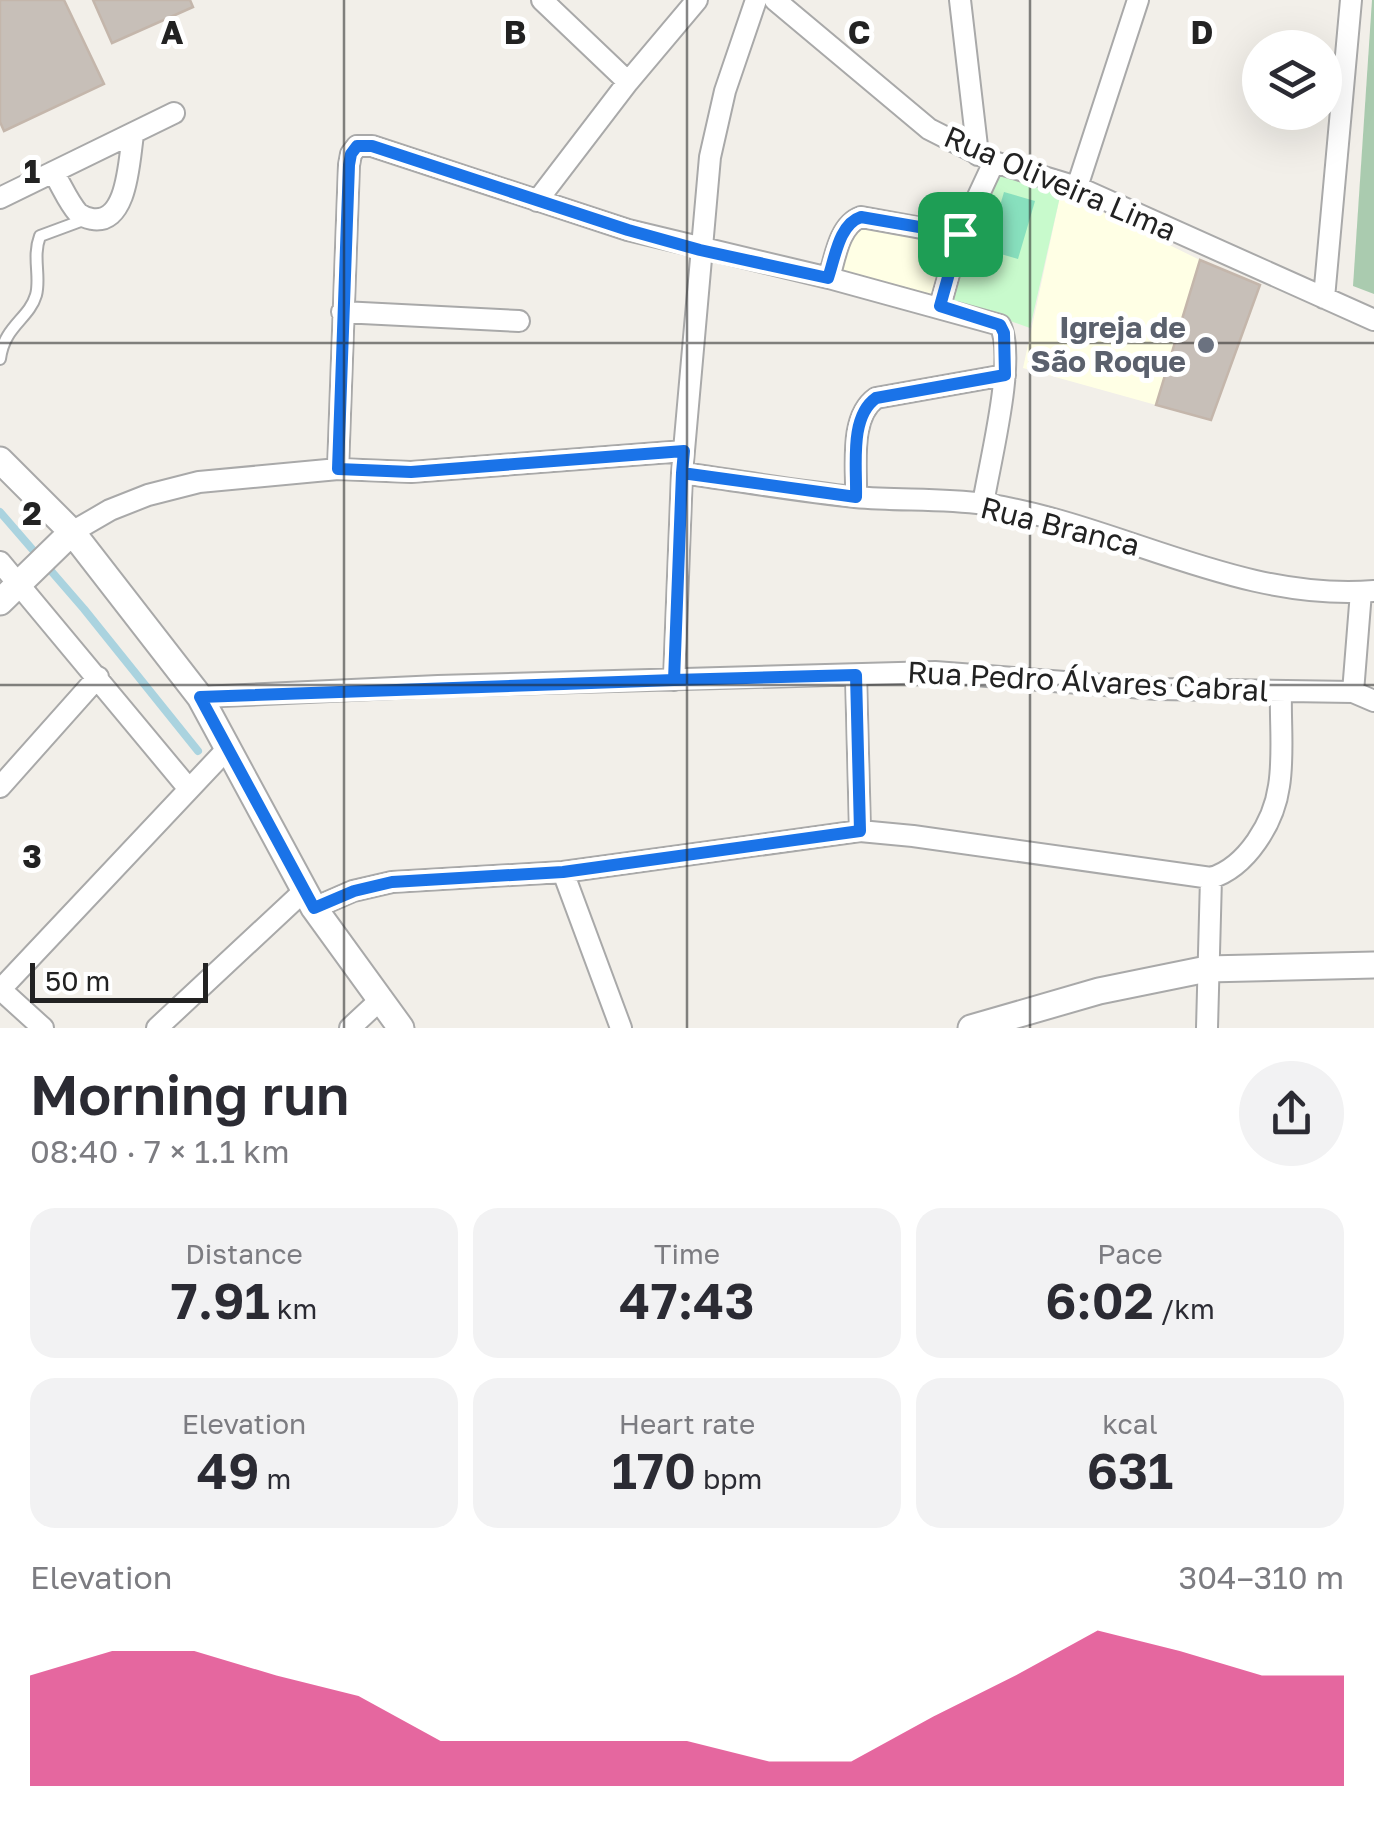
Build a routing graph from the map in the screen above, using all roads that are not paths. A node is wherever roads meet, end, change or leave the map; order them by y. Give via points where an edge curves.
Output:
1 (542, 0) edge
2 (697, 0) edge
3 (756, 0) edge
4 (775, 0) edge
5 (960, 0) edge
6 (1138, 0) edge
7 (1351, 0) edge
8 (628, 82) junction
9 (174, 113) dead end
10 (133, 135) junction
11 (986, 158) junction
12 (53, 172) junction
13 (1078, 187) junction
14 (0, 198) edge
15 (538, 201) junction
16 (87, 218) junction
17 (960, 234) junction
18 (700, 250) junction
19 (828, 278) junction
20 (1324, 298) junction
21 (940, 306) junction
22 (342, 312) junction
23 (520, 320) dead end
24 (1374, 320) edge
25 (0, 359) edge
26 (1005, 375) junction
27 (684, 451) junction
28 (0, 460) edge
29 (338, 469) junction
30 (682, 473) junction
31 (856, 497) junction
32 (983, 504) junction
33 (65, 538) junction
34 (0, 562) edge
35 (24, 576) junction
36 (1368, 592) edge
37 (0, 602) edge
38 (856, 675) junction
39 (98, 677) junction
40 (674, 680) junction
41 (1281, 691) junction
42 (1353, 692) junction
43 (200, 697) junction
44 (1374, 701) edge
45 (229, 747) junction
46 (0, 788) edge
47 (190, 790) junction
48 (860, 831) junction
49 (563, 872) junction
50 (1211, 878) junction
51 (310, 899) junction
52 (1374, 966) edge
53 (1207, 969) junction
54 (0, 990) edge
55 (379, 1001) junction
56 (43, 1028) edge
57 (158, 1028) edge
58 (350, 1028) edge
59 (401, 1028) edge
60 (621, 1028) edge
61 (972, 1028) edge
62 (1207, 1028) edge

1 - 8 street
2 - 8 street
3 - 18 street via 710,157
4 - 11 street, Rua Oliveira Lima via 929,129
5 - 11 street
6 - 13 street
7 - 20 street
8 - 15 street
9 - 10 street
10 - 12 street
10 - 16 street via 122,202 102,220
11 - 13 street, Rua Oliveira Lima
11 - 17 street
12 - 14 street
12 - 16 street
13 - 20 street, Rua Oliveira Lima
15 - 18 street
15 - 22 street via 357,146 349,165
16 - 25 lane via 40,236 36,296 2,341
17 - 19 street via 852,220
17 - 21 street
18 - 19 street
18 - 27 street
19 - 21 street
20 - 24 street, Rua Oliveira Lima
21 - 26 street via 1000,325
22 - 23 street
22 - 29 street
26 - 31 street via 866,405
26 - 32 street
27 - 29 street via 411,472
27 - 30 street
28 - 33 street
29 - 33 street via 182,486 110,510
30 - 31 street, Rua Branca
30 - 40 street
31 - 32 street, Rua Branca
32 - 36 street, Rua Branca via 1058,520 1244,580
33 - 35 street
33 - 43 street
34 - 35 street
35 - 37 street
35 - 39 street
36 - 42 street
38 - 40 street, Rua Pedro Álvares Cabral
38 - 41 street, Rua Pedro Álvares Cabral via 936,672 1099,686
38 - 48 street
39 - 46 street
39 - 47 street
40 - 43 street, Rua Pedro Álvares Cabral
41 - 42 street, Rua Pedro Álvares Cabral
41 - 50 street via 1279,787 1271,811 1253,847
42 - 44 street, Rua Pedro Álvares Cabral
43 - 45 street
45 - 47 street
45 - 51 street
47 - 54 street
48 - 49 street
48 - 50 street
49 - 51 street via 392,882
49 - 60 street
50 - 53 street
51 - 55 street
51 - 57 street
52 - 53 street
53 - 61 street
53 - 62 street
54 - 56 street
55 - 58 street
55 - 59 street

